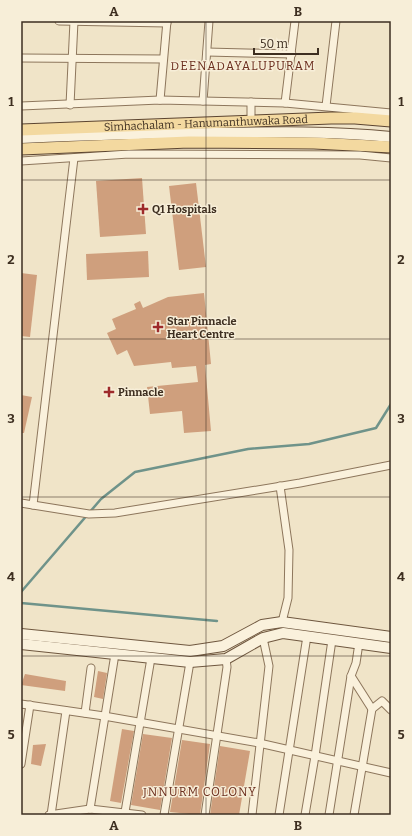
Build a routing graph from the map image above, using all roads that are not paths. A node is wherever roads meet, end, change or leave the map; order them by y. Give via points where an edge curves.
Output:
1 (59, 21) edge
2 (74, 21) edge
3 (209, 21) edge
4 (295, 21) edge
5 (336, 21) edge
6 (167, 22) edge
7 (207, 52) junction
8 (292, 54) junction
9 (21, 58) edge
10 (164, 59) junction
11 (72, 60) junction
12 (160, 100) junction
13 (203, 101) junction
14 (251, 102) junction
15 (285, 103) junction
16 (70, 105) junction
17 (21, 106) edge
18 (326, 106) junction
19 (391, 113) edge
20 (391, 121) edge
21 (251, 122) junction
22 (21, 130) edge
23 (391, 136) edge
24 (21, 138) edge
25 (391, 147) edge
26 (21, 149) edge
27 (74, 158) junction
28 (391, 158) edge
29 (21, 161) edge
30 (391, 466) edge
31 (280, 486) junction
32 (21, 503) edge
33 (33, 505) junction
34 (282, 622) junction
35 (21, 634) edge
36 (307, 636) junction
37 (391, 637) edge
38 (263, 638) junction
39 (332, 640) junction
40 (359, 643) junction
41 (21, 644) edge
42 (391, 648) edge
43 (116, 649) junction
44 (151, 658) junction
45 (226, 659) junction
46 (190, 662) junction
47 (91, 668) dead end
48 (351, 676) junction
49 (21, 704) edge
50 (30, 705) junction
51 (372, 709) junction
52 (391, 710) edge
53 (66, 711) junction
54 (86, 713) junction
55 (104, 716) junction
56 (141, 722) junction
57 (179, 729) junction
58 (218, 736) junction
59 (259, 743) junction
60 (290, 749) junction
61 (315, 756) junction
62 (338, 761) junction
63 (21, 764) edge
64 (362, 766) junction
65 (391, 773) edge
66 (90, 809) junction
67 (125, 812) junction
68 (50, 815) edge
69 (142, 815) edge
70 (164, 815) edge
71 (204, 815) edge
72 (252, 815) edge
73 (279, 815) edge
74 (304, 815) edge
75 (329, 815) edge
76 (354, 815) edge

1 - 2 street
2 - 6 street
2 - 11 street
3 - 7 street
4 - 8 street
5 - 18 street
6 - 10 street
7 - 8 street
7 - 13 street
8 - 15 street
9 - 11 street
10 - 11 street
10 - 12 street
11 - 16 street
12 - 13 street
12 - 16 street
13 - 14 street
14 - 15 street
14 - 21 street
15 - 18 street
16 - 17 street
18 - 19 street
20 - 21 main road, Simhachalam - Hanumanthuwaka Road via 355,118
21 - 22 main road, Simhachalam - Hanumanthuwaka Road
23 - 24 street via 276,132 131,133
25 - 26 main road, Simhachalam - Hanumanthuwaka Road via 247,142 135,143
27 - 28 street via 137,154 360,155
27 - 29 street
27 - 33 street
30 - 31 street
31 - 33 street via 115,513 86,513
31 - 34 street via 289,550 288,598
32 - 33 street
34 - 37 street
34 - 43 street via 262,625 223,646 190,651
35 - 43 street
36 - 38 street via 283,633
36 - 39 street
36 - 60 street
38 - 45 street
38 - 59 street via 269,666
39 - 40 street
39 - 61 street
40 - 42 street
40 - 48 street
41 - 43 street
43 - 44 street
43 - 55 street
44 - 46 street
44 - 56 street
45 - 46 street
45 - 58 street
46 - 57 street
47 - 54 street
48 - 51 street
48 - 62 street
49 - 50 street
50 - 53 street
50 - 63 street
51 - 52 street via 382,701
51 - 64 street
53 - 54 street
53 - 68 street
54 - 55 street
55 - 56 street
55 - 66 street
56 - 57 street
56 - 67 street
57 - 58 street
57 - 70 street
58 - 59 street
58 - 71 street
59 - 60 street
59 - 72 street
60 - 61 street
60 - 73 street
61 - 62 street
61 - 74 street
62 - 64 street
62 - 75 street
64 - 65 street
64 - 76 street
66 - 67 street
66 - 68 street
67 - 69 street

